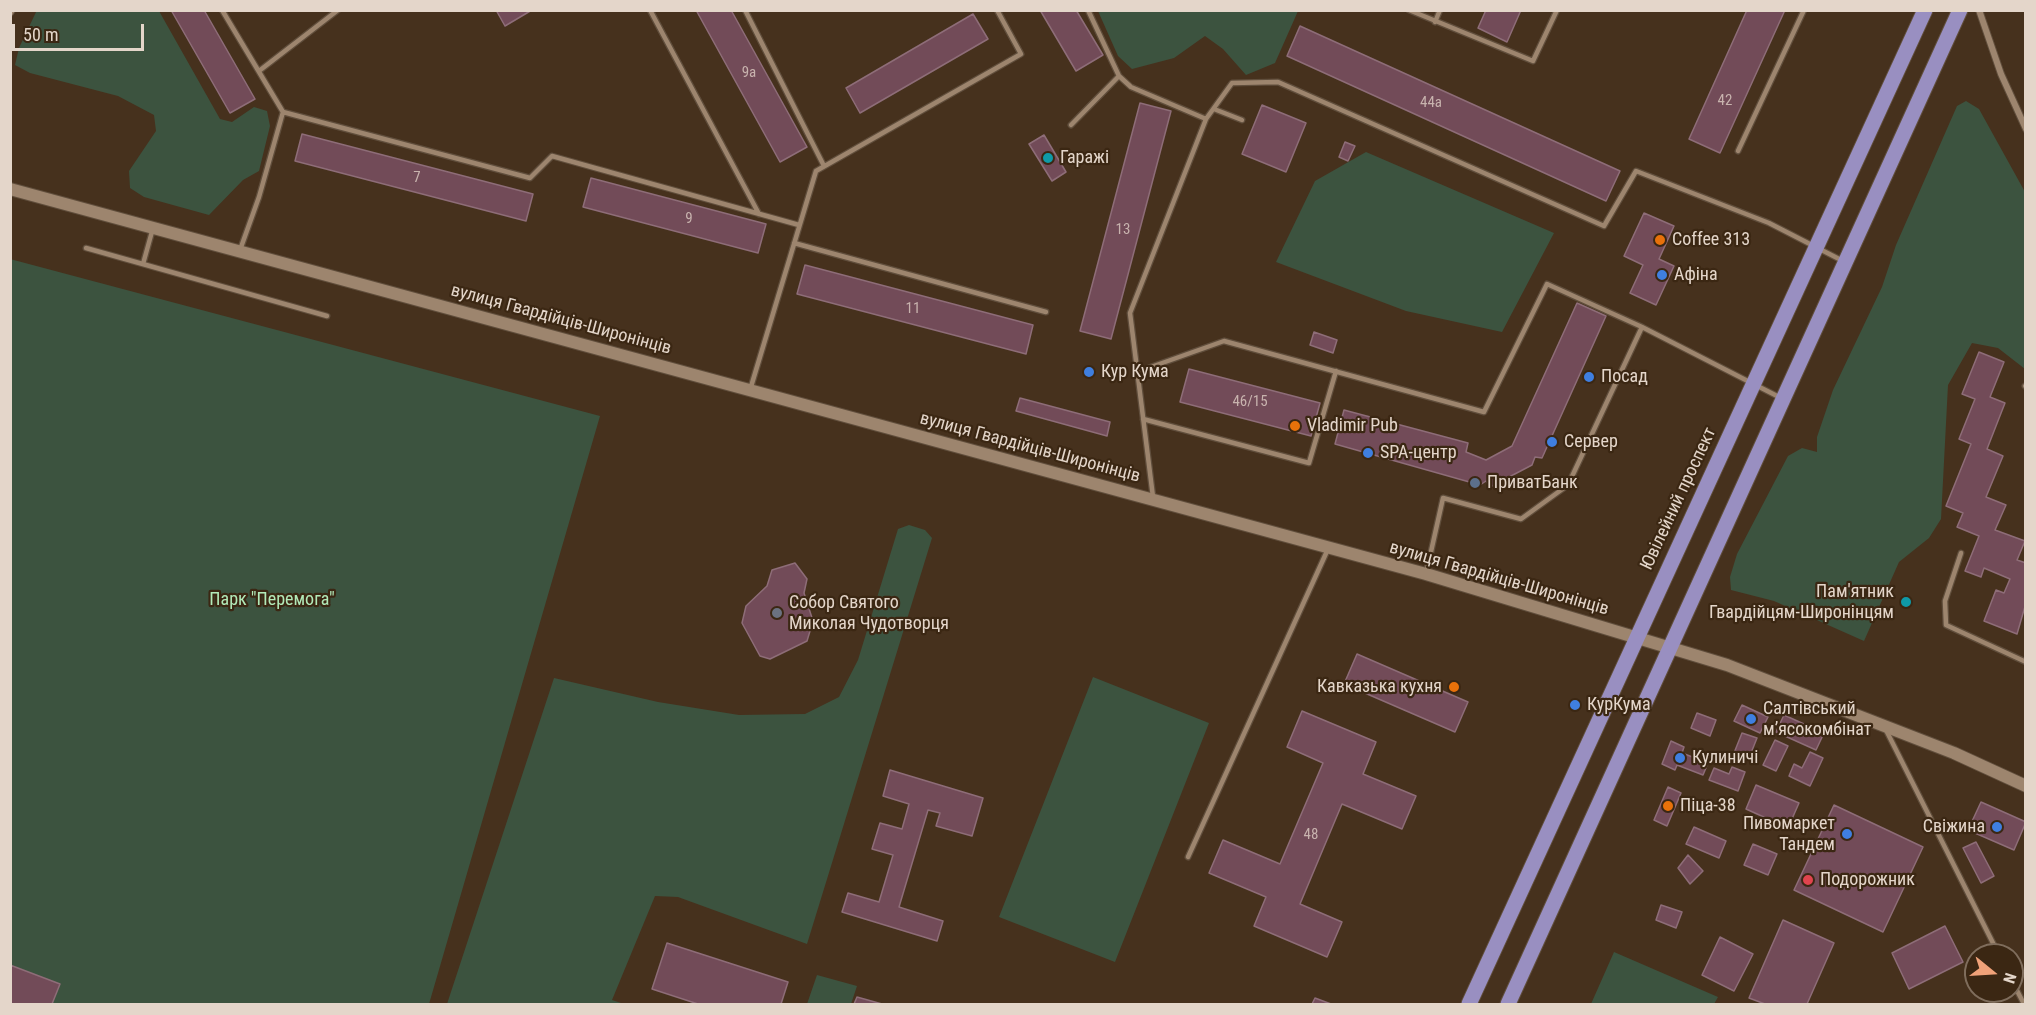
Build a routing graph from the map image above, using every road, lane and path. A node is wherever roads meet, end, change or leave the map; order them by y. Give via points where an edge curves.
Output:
1 (222, 10) edge
2 (338, 10) edge
3 (650, 10) edge
4 (745, 10) edge
5 (997, 10) edge
6 (1088, 10) edge
7 (1409, 10) edge
8 (1440, 10) edge
9 (1557, 10) edge
10 (1804, 10) edge
11 (1925, 10) edge
12 (1960, 10) edge
13 (1979, 10) edge
14 (1435, 22) junction
15 (259, 71) junction
16 (1119, 76) junction
17 (1214, 109) junction
18 (283, 112) junction
19 (1206, 119) junction
20 (1242, 120) dead end
21 (1071, 124) dead end
22 (2025, 129) edge
23 (1738, 151) dead end
24 (824, 166) junction
25 (10, 189) edge
26 (759, 214) junction
27 (799, 225) junction
28 (153, 228) junction
29 (794, 243) junction
30 (1816, 247) junction
31 (86, 248) dead end
32 (239, 252) junction
33 (1846, 262) junction
34 (143, 264) junction
35 (1046, 312) dead end
36 (327, 316) dead end
37 (1642, 327) junction
38 (1336, 371) junction
39 (1137, 372) junction
40 (1753, 384) junction
41 (750, 390) junction
42 (1784, 399) junction
43 (1143, 419) junction
44 (1153, 501) junction
45 (1328, 549) junction
46 (1961, 553) dead end
47 (1426, 574) junction
48 (1636, 639) junction
49 (1672, 648) junction
50 (2025, 663) edge
51 (1884, 726) junction
52 (2025, 786) edge
53 (1188, 857) dead end
54 (1993, 943) edge
55 (1469, 1005) edge
56 (1508, 1005) edge

1 - 15 lane
2 - 15 lane
3 - 26 lane
4 - 24 lane
5 - 24 lane via 1021,54
6 - 16 lane
7 - 14 lane
8 - 14 lane
9 - 14 lane via 1533,61
10 - 23 lane
11 - 30 main road, Ювілейний проспект
12 - 33 main road
13 - 22 street
15 - 18 lane
16 - 19 lane via 1131,87
16 - 21 lane
17 - 19 lane
17 - 20 lane
17 - 30 lane via 1232,83 1278,82 1604,225 1636,171 1768,223
18 - 26 lane via 530,178 552,156
18 - 32 lane
19 - 39 lane via 1130,313
24 - 27 lane via 816,171
25 - 28 main road, вулиця Гвардійців-Широнінців
26 - 27 lane
27 - 29 lane
28 - 32 main road, вулиця Гвардійців-Широнінців
28 - 34 lane
29 - 35 lane
29 - 41 lane
30 - 33 lane
30 - 40 main road, Ювілейний проспект
31 - 34 lane
32 - 41 main road, вулиця Гвардійців-Широнінців
33 - 42 main road
34 - 36 lane
37 - 38 lane via 1547,284 1484,412
37 - 40 lane
37 - 47 lane via 1568,485 1521,519 1443,498
38 - 39 lane via 1224,340
38 - 43 lane via 1309,463
39 - 43 lane
40 - 42 lane
40 - 48 main road, Ювілейний проспект
41 - 44 main road, вулиця Гвардійців-Широнінців
42 - 49 main road
43 - 44 lane
44 - 45 main road, вулиця Гвардійців-Широнінців
45 - 47 main road, вулиця Гвардійців-Широнінців
45 - 53 lane
46 - 50 lane via 1945,601 1946,625
47 - 48 main road, вулиця Гвардійців-Широнінців
48 - 49 main road, вулиця Гвардійців-Широнінців
48 - 55 main road, Ювілейний проспект
49 - 51 main road, вулиця Гвардійців-Широнінців
49 - 56 main road
51 - 52 main road, вулиця Гвардійців-Широнінців
51 - 54 lane

